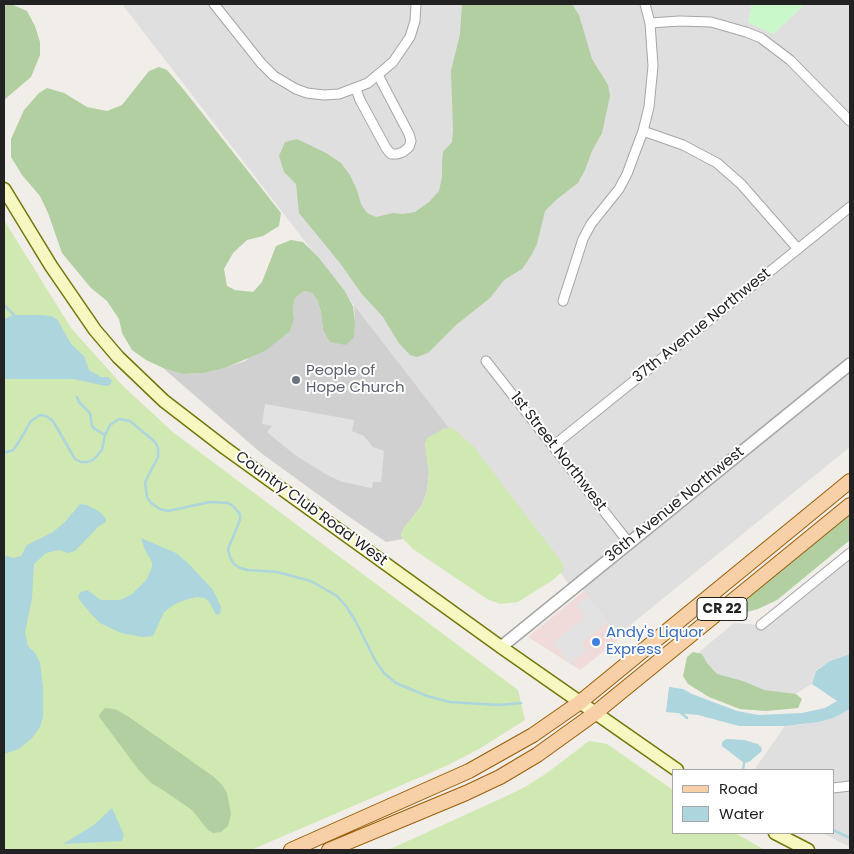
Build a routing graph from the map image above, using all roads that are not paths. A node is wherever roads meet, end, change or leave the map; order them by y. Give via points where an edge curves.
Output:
1 (214, 4) edge
2 (416, 4) edge
3 (645, 4) edge
4 (650, 24) junction
5 (378, 75) junction
6 (356, 88) junction
7 (850, 121) edge
8 (643, 131) junction
9 (4, 189) edge
10 (850, 207) edge
11 (798, 249) junction
12 (563, 301) dead end
13 (486, 361) dead end
14 (850, 364) edge
15 (553, 446) junction
16 (850, 481) edge
17 (850, 506) edge
18 (630, 542) junction
19 (850, 553) edge
20 (761, 625) dead end
21 (500, 647) junction
22 (579, 703) junction
23 (594, 714) junction
24 (676, 769) edge
25 (850, 786) edge
26 (834, 788) edge
27 (777, 834) edge
28 (291, 850) edge
29 (329, 850) edge
30 (808, 850) edge

1 - 6 street via 261,63 286,84 307,93 324,95
2 - 5 street via 410,37 393,62
3 - 4 street
4 - 7 street via 711,22 761,38 790,60
4 - 8 street via 653,66
5 - 6 street
5 - 6 street via 409,134 409,147 403,152 392,154 386,148
8 - 11 street via 682,145 717,163
8 - 12 street via 627,174 583,239
9 - 21 main road, Country Club Road West via 95,330 141,380 225,448
10 - 11 street, 37th Avenue Northwest
11 - 15 street, 37th Avenue Northwest
13 - 15 street, 1st Street Northwest
14 - 18 street, 36th Avenue Northwest
15 - 18 street, 1st Street Northwest
16 - 22 main road, CR 22
17 - 23 main road, CR 22
18 - 21 street, 36th Avenue Northwest
19 - 20 street
21 - 22 main road, Country Club Road West
22 - 23 main road, Country Club Road West
22 - 28 main road, CR 22 via 485,763
23 - 24 main road, Country Club Road West
23 - 29 main road, CR 22 via 500,777
25 - 26 street
27 - 30 main road

